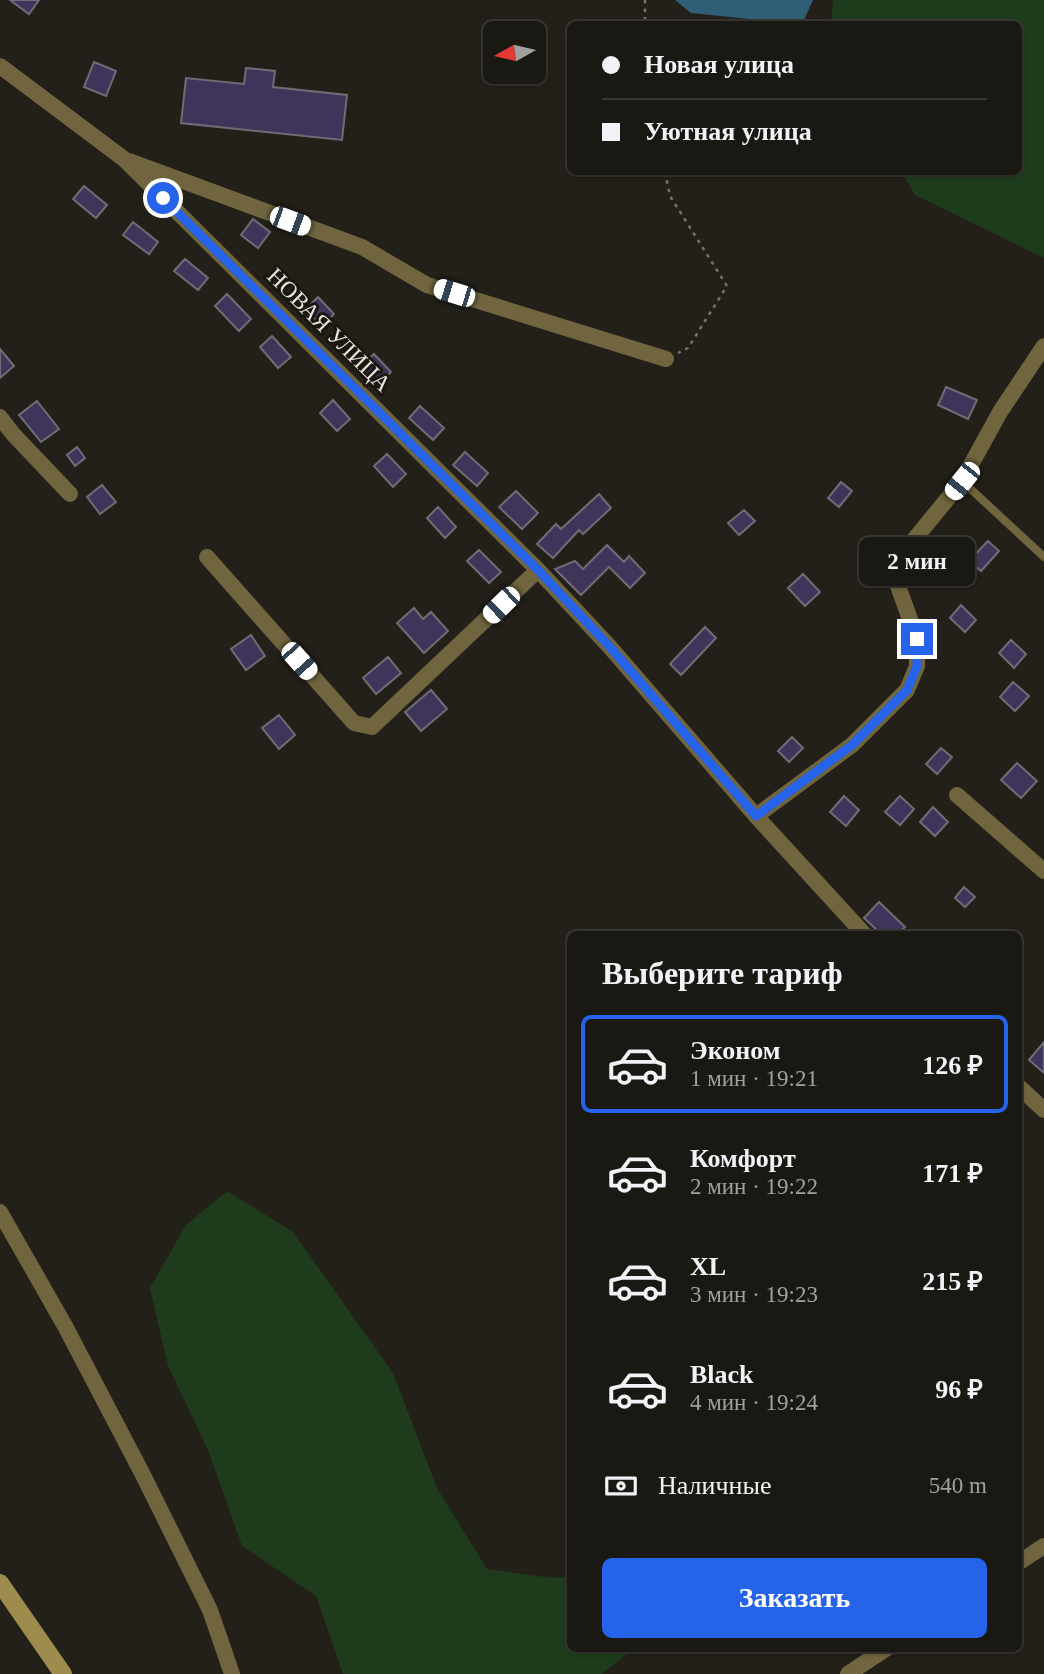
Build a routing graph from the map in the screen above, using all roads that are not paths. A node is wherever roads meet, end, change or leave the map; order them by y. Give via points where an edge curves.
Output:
1 (0, 66) edge
2 (124, 159) junction
3 (1044, 346) edge
4 (666, 359) road end
5 (0, 417) edge
6 (962, 481) junction
7 (70, 494) dead end
8 (207, 557) dead end
9 (1044, 557) edge
10 (538, 570) junction
11 (957, 795) dead end
12 (756, 816) junction
13 (1044, 871) edge
14 (861, 931) edge
15 (1022, 1090) edge
16 (1044, 1110) edge
17 (0, 1212) edge
18 (1044, 1546) edge
19 (1022, 1560) edge
20 (0, 1583) edge
21 (881, 1652) edge
22 (63, 1674) edge
23 (232, 1674) edge
24 (848, 1674) edge

1 - 2 street, НОВАЯ УЛИЦА
2 - 4 street via 362,247 427,285
2 - 10 street, НОВАЯ УЛИЦА
3 - 6 street
5 - 7 street
6 - 9 lane
6 - 12 street via 895,564 917,639 917,666 907,690 852,745
8 - 10 street via 354,723 372,727
10 - 12 street, НОВАЯ УЛИЦА
11 - 13 street
12 - 14 street, НОВАЯ УЛИЦА
15 - 16 street
17 - 23 street via 142,1473 210,1609
18 - 19 street
20 - 22 main road
21 - 24 street

